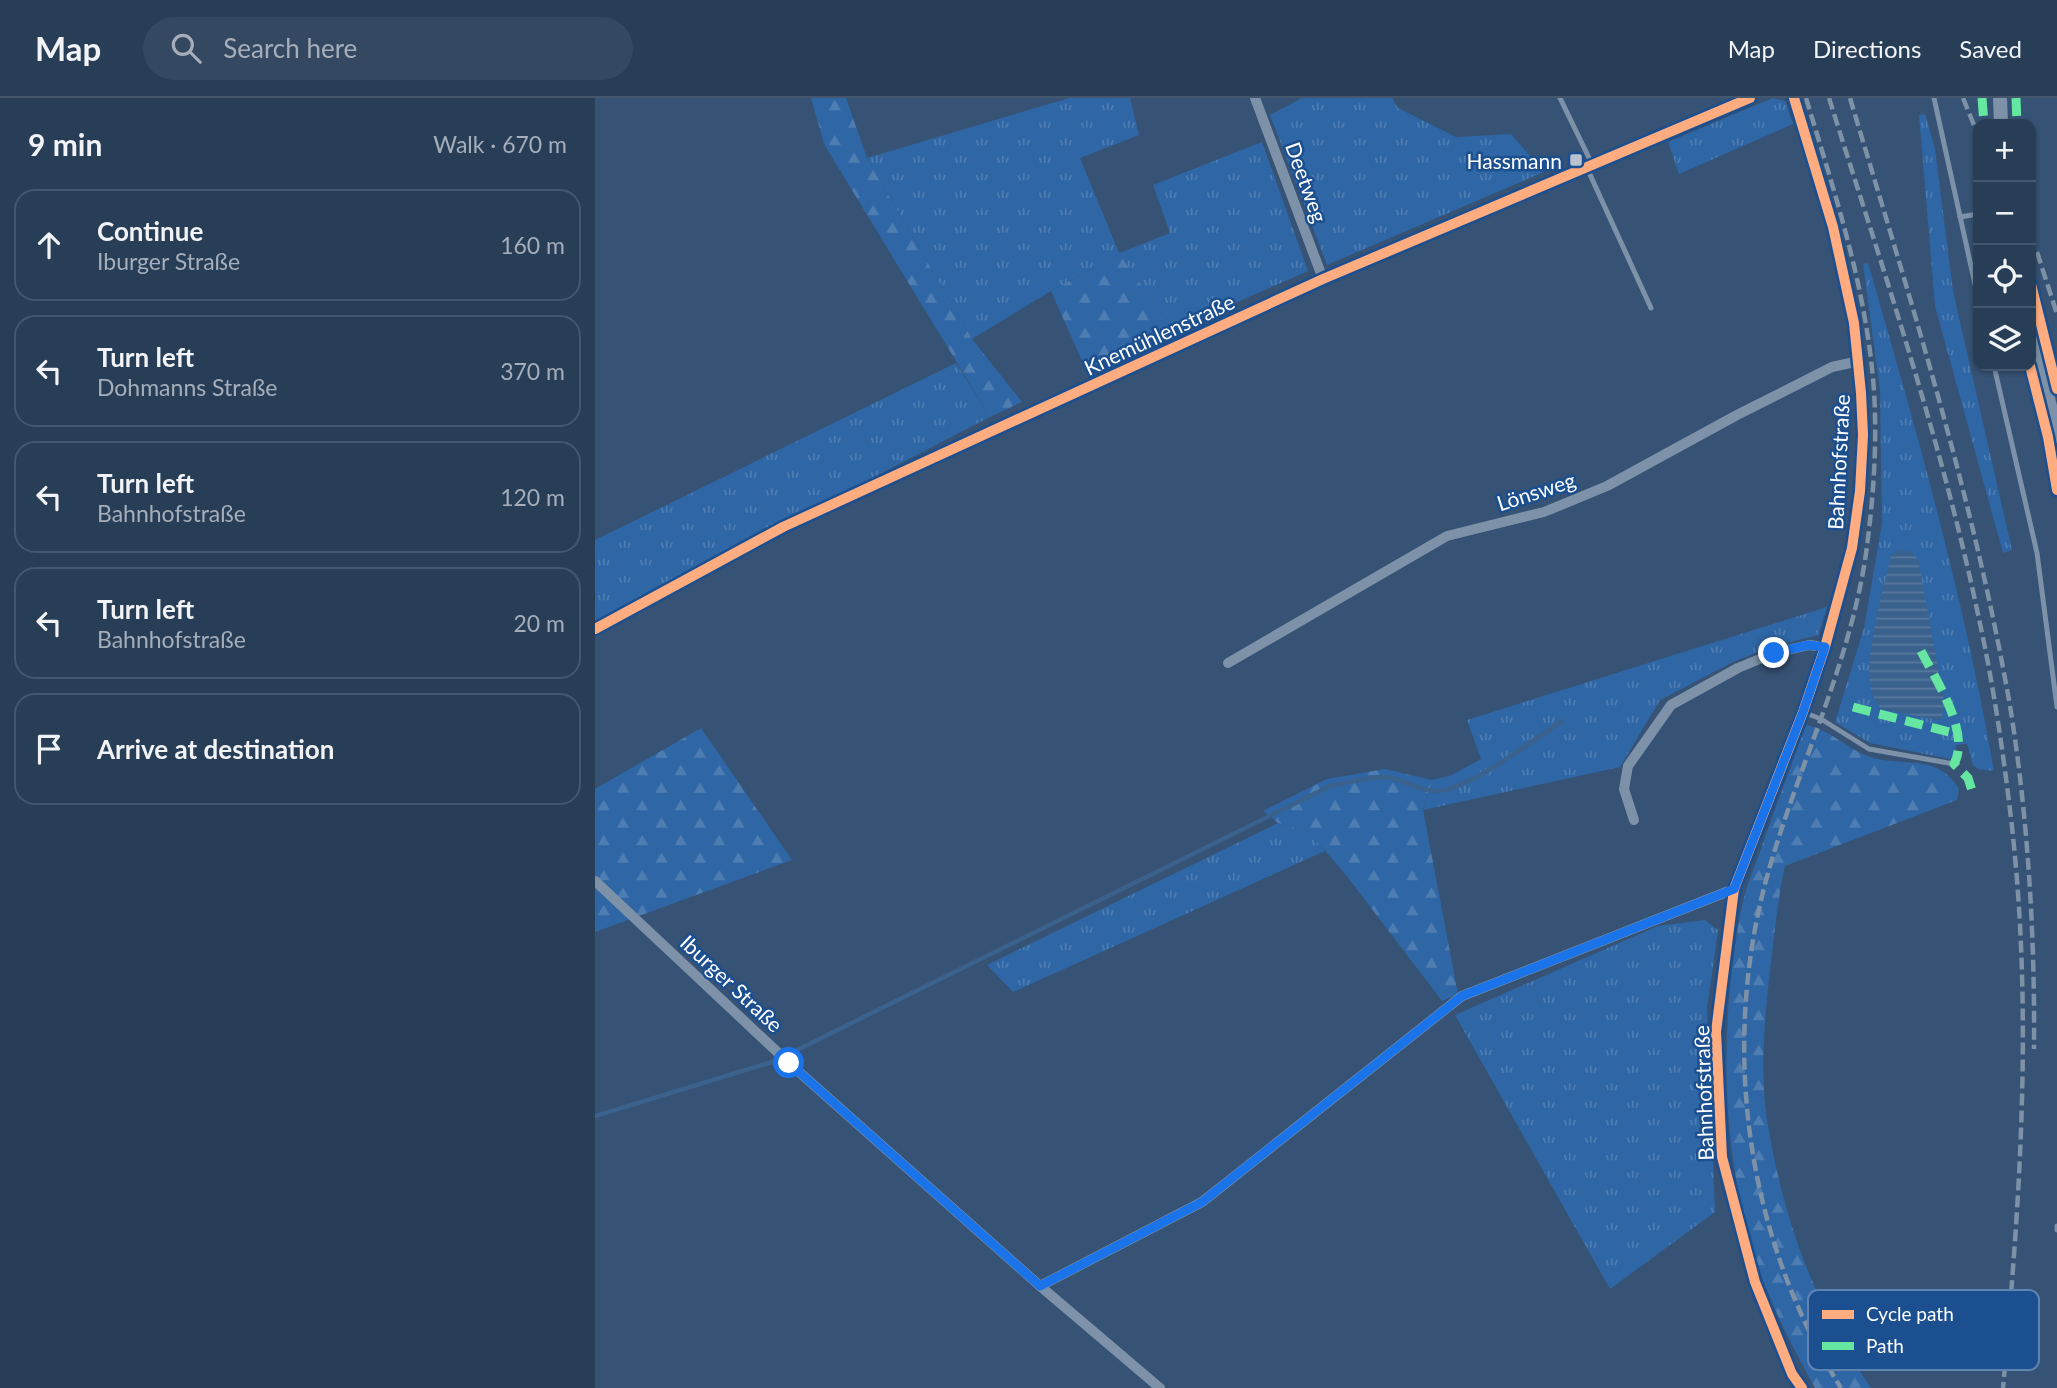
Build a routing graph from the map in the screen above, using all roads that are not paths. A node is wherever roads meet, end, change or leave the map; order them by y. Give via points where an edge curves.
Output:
1 (1255, 98) edge
2 (1560, 98) edge
3 (1750, 98) edge
4 (1794, 98) edge
5 (1934, 98) edge
6 (2000, 98) edge
7 (2001, 119) edge
8 (1589, 165) junction
9 (1973, 215) edge
10 (1960, 217) junction
11 (1973, 276) edge
12 (1323, 279) junction
13 (1651, 309) dead end
14 (2036, 346) edge
15 (1859, 361) junction
16 (1995, 371) edge
17 (2057, 436) edge
18 (595, 629) edge
19 (1825, 647) junction
20 (1227, 663) dead end
21 (2057, 707) edge
22 (1803, 712) junction
23 (1954, 764) dead end
24 (1635, 820) dead end
25 (595, 881) edge
26 (1734, 889) junction
27 (1040, 1286) junction
28 (1160, 1388) edge
29 (1802, 1388) edge

1 - 12 street, Deetweg
2 - 8 lane
3 - 8 street, Knemühlenstraße
4 - 15 street, Bahnhofstraße via 1833,227
5 - 10 lane
6 - 7 street
8 - 12 street, Knemühlenstraße
8 - 13 lane
9 - 10 lane
10 - 11 lane
12 - 18 street, Knemühlenstraße via 783,527
14 - 17 street
15 - 19 street, Bahnhofstraße via 1860,491 1852,548
15 - 20 street, Lönsweg via 1832,367 1607,486 1544,512 1447,536
16 - 21 lane via 2037,553
19 - 22 street, Bahnhofstraße
19 - 24 street via 1808,645 1774,653 1671,705 1627,766 1624,789
22 - 23 lane via 1869,749
22 - 26 street, Bahnhofstraße
25 - 27 street, Iburger Straße via 789,1063
26 - 27 street via 1462,996 1202,1202
26 - 29 street, Bahnhofstraße via 1716,1032 1722,1157 1755,1282
27 - 28 street, Iburger Straße

